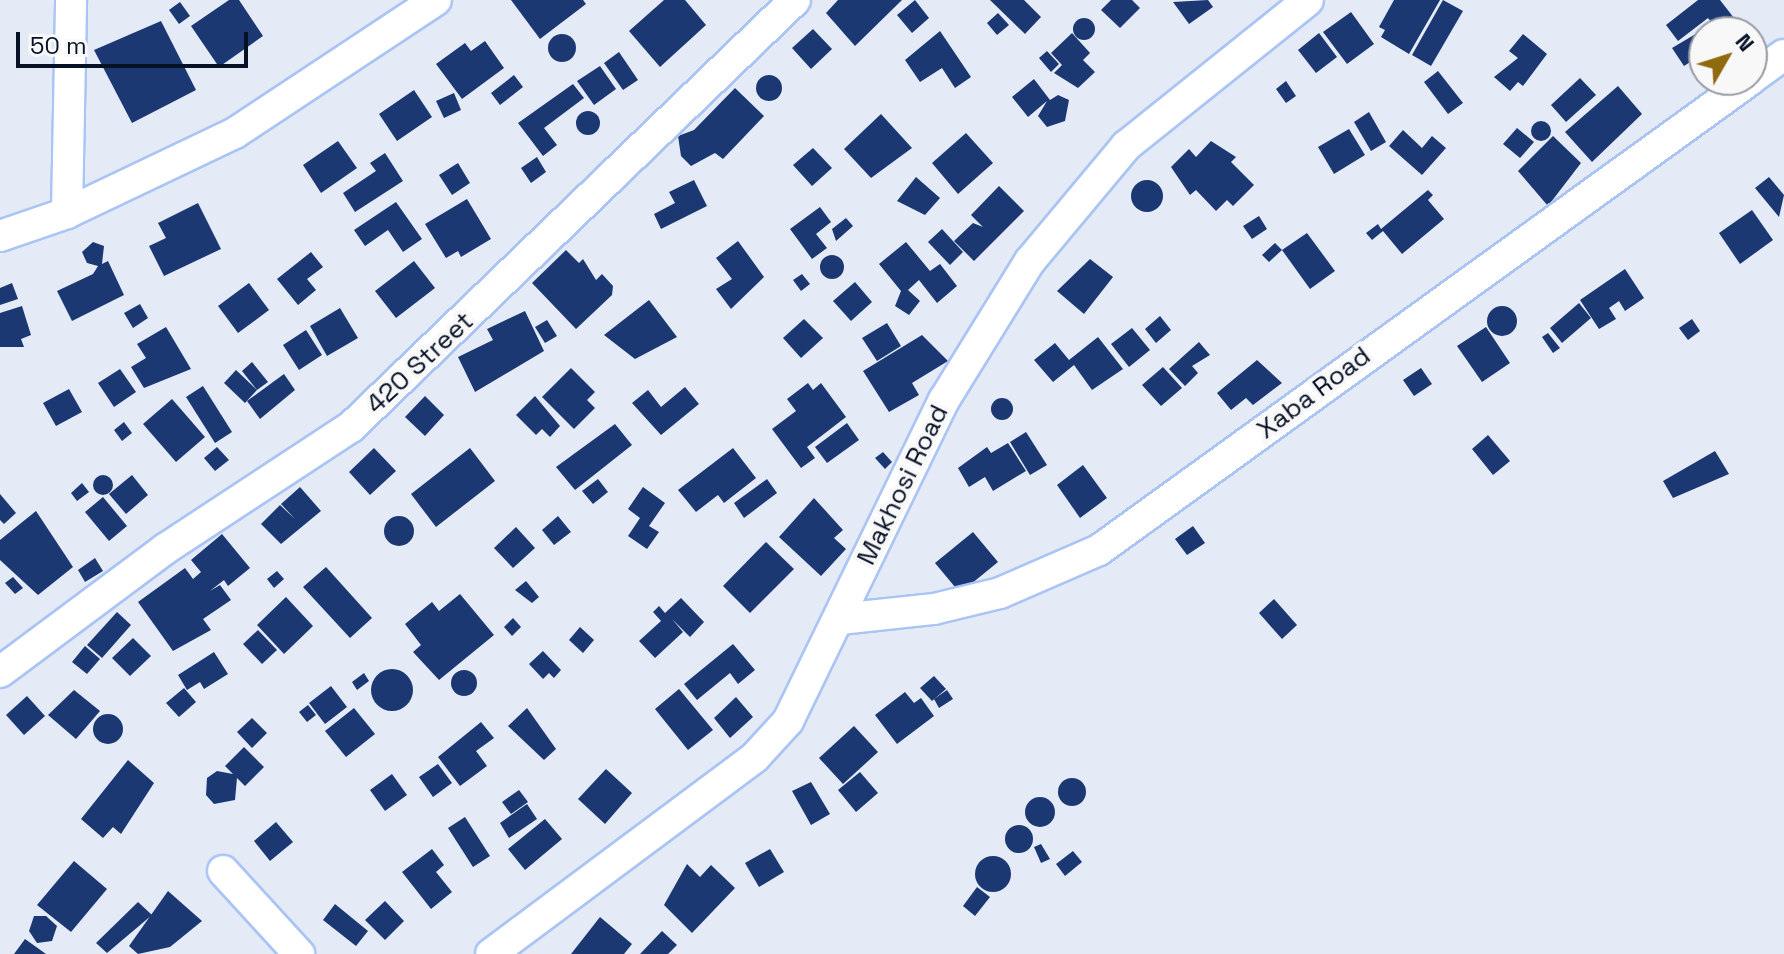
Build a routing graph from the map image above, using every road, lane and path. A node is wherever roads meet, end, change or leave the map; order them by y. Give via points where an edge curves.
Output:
1 (71, 0) edge
2 (436, 0) edge
3 (795, 0) edge
4 (1308, 0) edge
5 (1727, 96) edge
6 (67, 213) junction
7 (0, 236) edge
8 (840, 619) junction
9 (0, 672) edge
10 (223, 871) dead end
11 (299, 954) edge
12 (491, 954) edge

1 - 6 street
2 - 6 street via 235,133
3 - 9 street, 420 Street via 351,427 165,549
4 - 8 street, Makhosi Road via 1172,104 1082,192 986,325
5 - 8 street, Xaba Road via 1099,550 1000,593 934,609
6 - 7 street
8 - 12 street, Makhosi Road via 788,721 755,757
10 - 11 street

